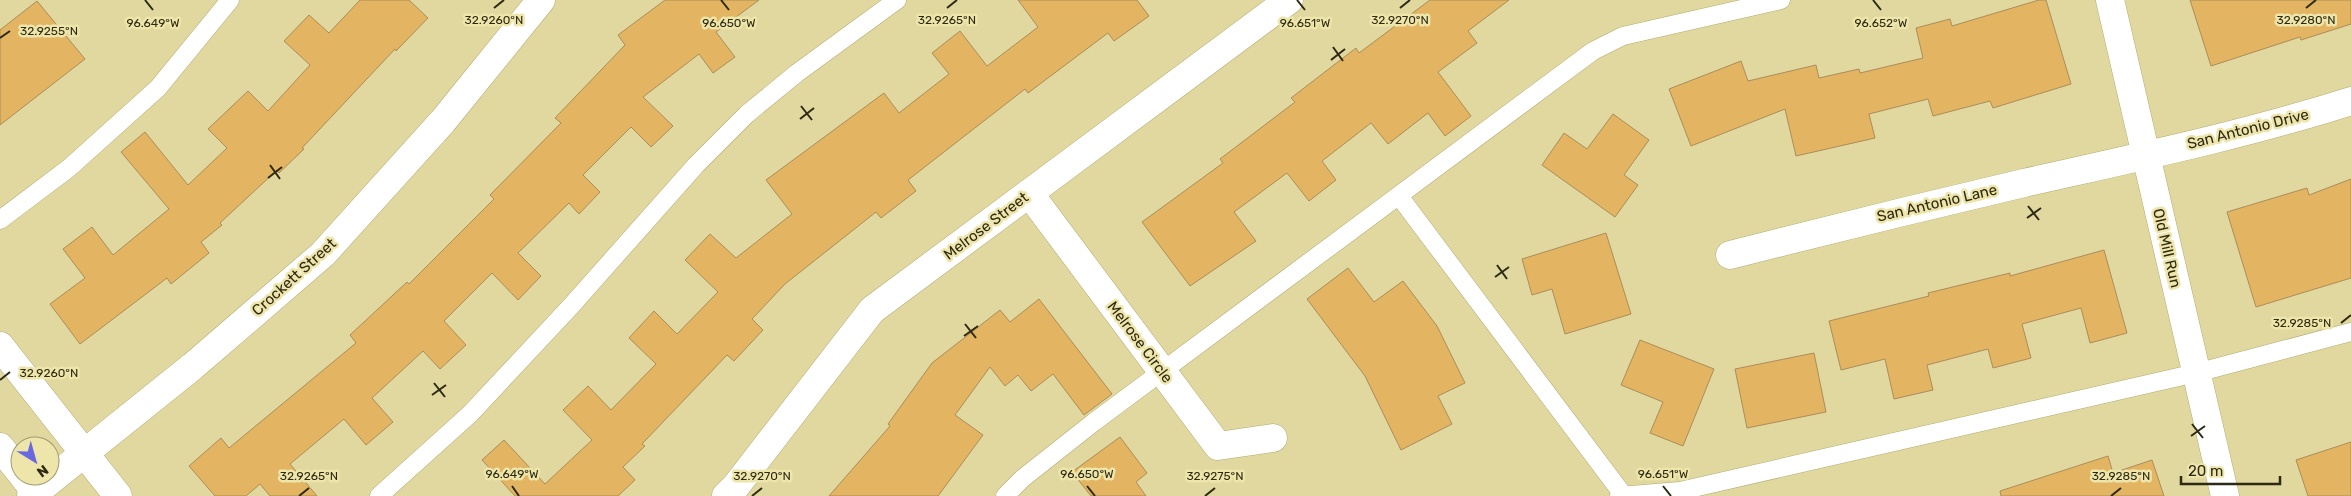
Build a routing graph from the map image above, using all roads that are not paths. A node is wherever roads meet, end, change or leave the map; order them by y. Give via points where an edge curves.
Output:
1 (230, 0) edge
2 (541, 0) edge
3 (897, 0) edge
4 (1289, 0) edge
5 (1781, 0) edge
6 (2110, 0) edge
7 (2351, 101) edge
8 (2145, 156) junction
9 (1029, 193) junction
10 (1399, 196) junction
11 (0, 220) edge
12 (1730, 255) dead end
13 (2351, 332) edge
14 (0, 346) edge
15 (1162, 372) junction
16 (2196, 373) junction
17 (1273, 438) dead end
18 (0, 447) edge
19 (85, 453) junction
20 (10, 460) edge
21 (60, 468) edge
22 (118, 496) edge
23 (379, 496) edge
24 (726, 496) edge
25 (1005, 496) edge
26 (1620, 496) edge
27 (1624, 496) edge
28 (2225, 496) edge

1 - 11 lane via 158,88 70,168
2 - 19 street, Crockett Street via 443,121 323,254 193,366
3 - 23 lane via 796,73 748,114 696,165 470,414
4 - 9 street, Melrose Street
5 - 10 lane via 1623,36 1593,50
6 - 8 street, Old Mill Run
7 - 8 street, San Antonio Drive
8 - 12 street, San Antonio Lane via 1902,211
8 - 16 street, Old Mill Run
9 - 15 street, Melrose Circle
9 - 24 street, Melrose Street via 872,310
10 - 15 lane
10 - 27 lane
13 - 16 lane
14 - 19 street
15 - 17 street, Melrose Circle via 1218,446
15 - 25 lane via 1086,427
16 - 27 lane via 1680,490
16 - 28 street, Old Mill Run
18 - 20 street
19 - 21 street, Crockett Street
19 - 22 street
26 - 27 lane

